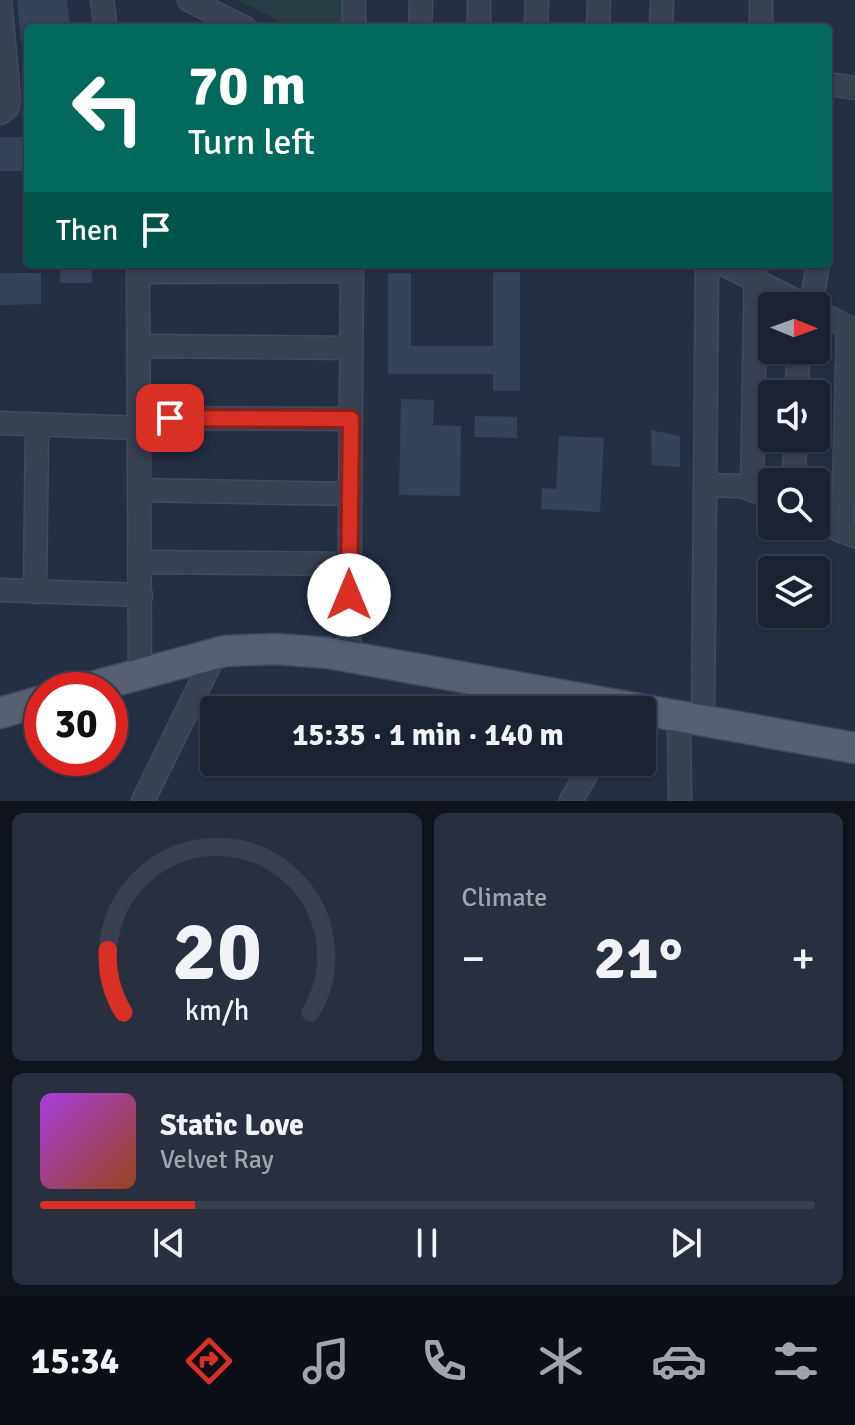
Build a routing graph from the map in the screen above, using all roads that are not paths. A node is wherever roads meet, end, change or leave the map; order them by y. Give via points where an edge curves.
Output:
1 (0, 0) edge
2 (102, 0) edge
3 (354, 0) edge
4 (421, 0) edge
5 (479, 0) edge
6 (537, 0) edge
7 (599, 0) edge
8 (662, 0) edge
9 (761, 0) edge
10 (200, 3) edge
11 (105, 24) edge
12 (238, 24) edge
13 (354, 24) edge
14 (420, 24) edge
15 (479, 24) edge
16 (536, 24) edge
17 (598, 24) edge
18 (661, 24) edge
19 (761, 24) edge
20 (832, 85) edge
21 (855, 88) edge
22 (0, 113) edge
23 (138, 268) edge
24 (352, 268) edge
25 (707, 268) edge
26 (817, 268) edge
27 (756, 272) edge
28 (787, 292) edge
29 (812, 292) edge
30 (830, 318) edge
31 (851, 329) edge
32 (139, 346) junction
33 (351, 348) junction
34 (351, 419) junction
35 (0, 423) edge
36 (140, 423) junction
37 (37, 425) junction
38 (761, 468) edge
39 (705, 485) junction
40 (140, 490) junction
41 (758, 492) edge
42 (350, 494) junction
43 (830, 526) edge
44 (849, 534) edge
45 (141, 562) junction
46 (349, 564) junction
47 (0, 590) edge
48 (35, 592) junction
49 (141, 595) junction
50 (349, 656) junction
51 (210, 659) junction
52 (140, 673) junction
53 (128, 676) edge
54 (128, 685) edge
55 (534, 696) edge
56 (548, 696) edge
57 (24, 706) edge
58 (0, 713) edge
59 (24, 715) edge
60 (656, 716) edge
61 (0, 722) edge
62 (691, 722) junction
63 (855, 748) edge
64 (855, 757) edge
65 (585, 776) edge
66 (143, 801) edge
67 (571, 801) edge
68 (680, 801) edge

1 - 22 street via 9,97 8,107
2 - 11 street
3 - 13 street
4 - 14 street
5 - 15 street
6 - 16 street
7 - 17 street
8 - 18 street
9 - 19 street
10 - 12 street
20 - 21 street
23 - 24 street
23 - 32 street
24 - 33 street
25 - 39 street
26 - 29 street
27 - 28 street
27 - 38 street
30 - 31 street
31 - 44 street
32 - 33 street
32 - 36 street
33 - 34 street
34 - 36 street
34 - 42 street
35 - 37 street
36 - 37 street
36 - 40 street
37 - 48 street
39 - 41 street
39 - 62 street
40 - 42 street
40 - 45 street
42 - 46 street
43 - 44 street
45 - 46 street
45 - 49 street
46 - 50 street
47 - 48 street
48 - 49 street
49 - 52 street
50 - 51 main road via 276,649 225,651
50 - 56 main road
51 - 52 main road
51 - 54 main road
51 - 55 main road via 327,661
51 - 66 street
52 - 53 main road
57 - 58 main road
59 - 61 main road
60 - 62 main road
62 - 63 main road
62 - 64 main road
62 - 68 street
65 - 67 street

